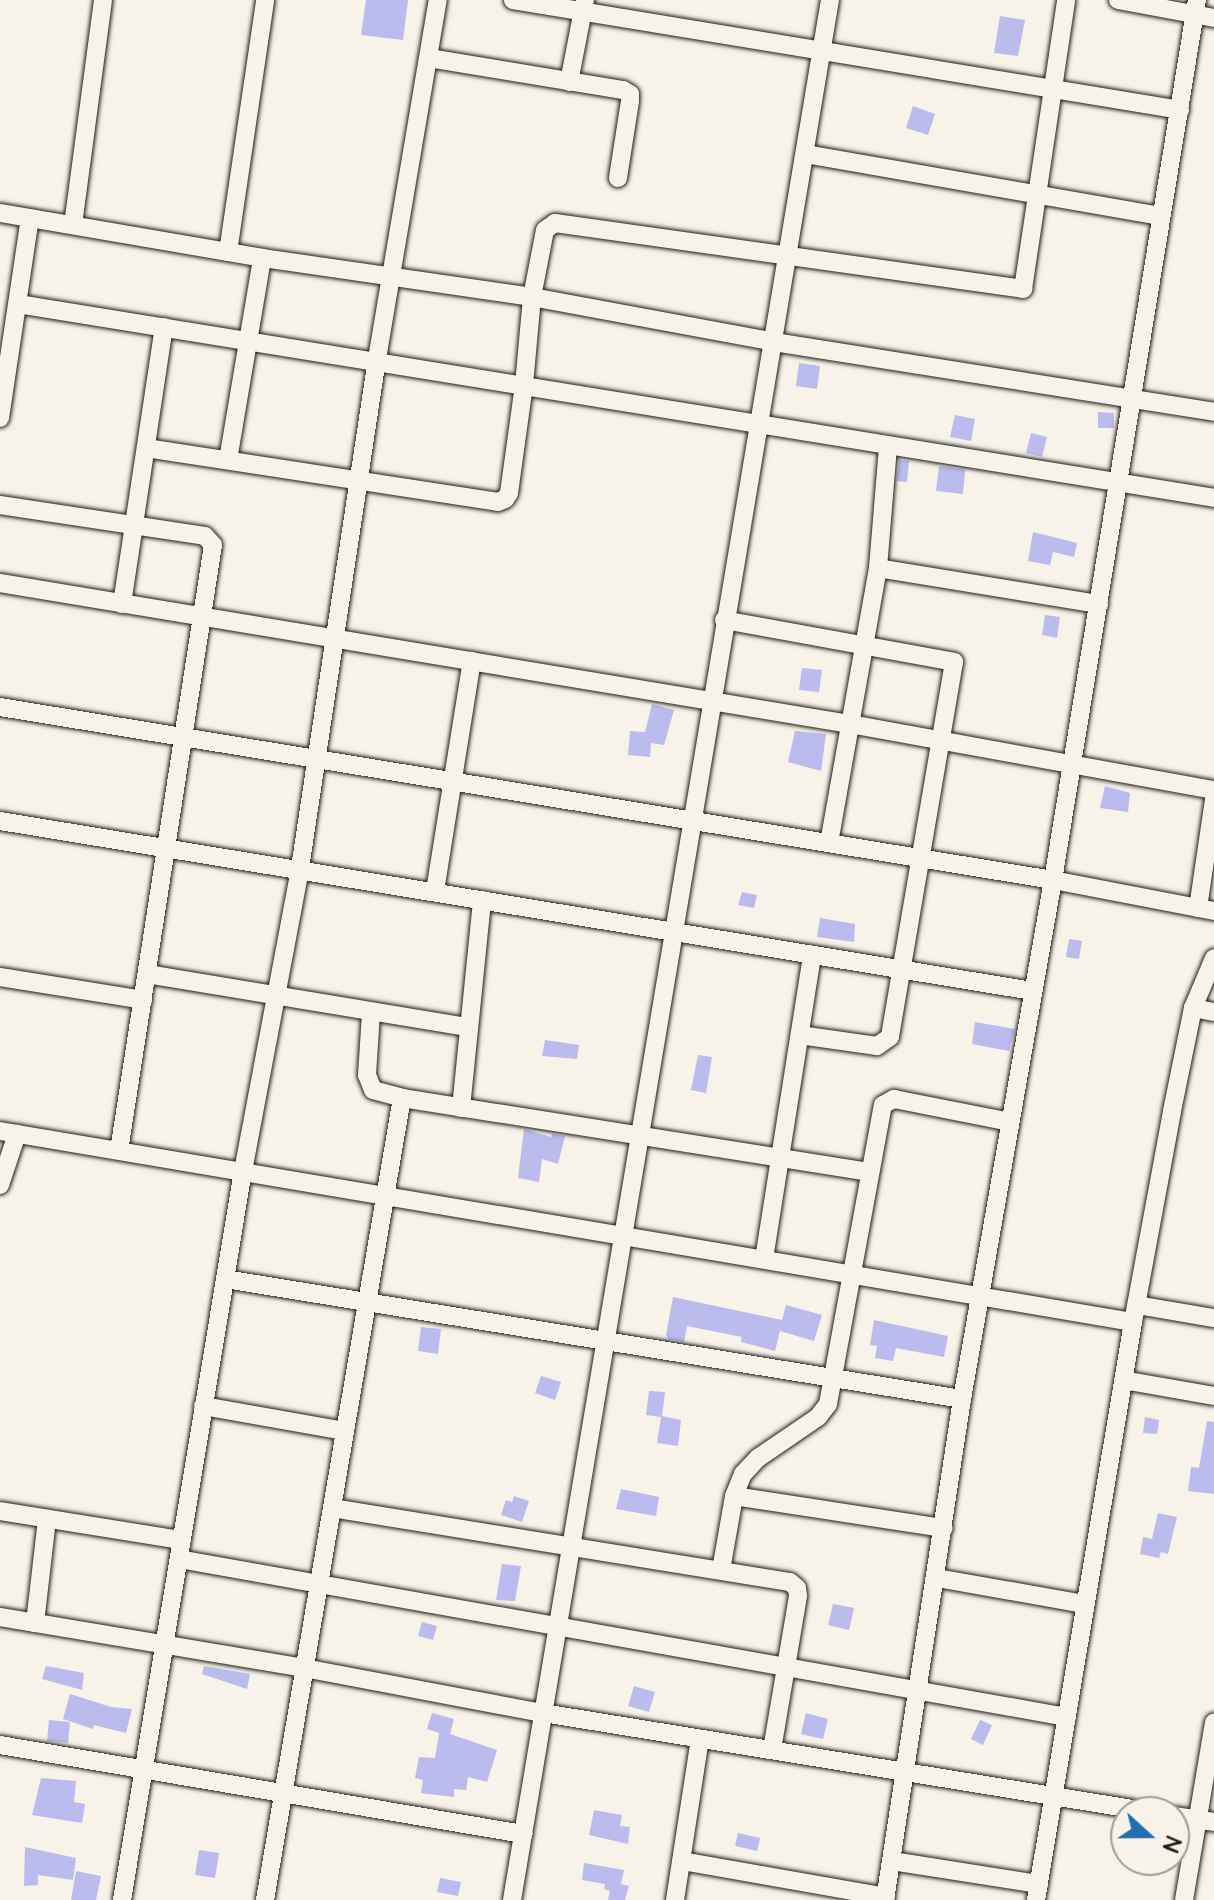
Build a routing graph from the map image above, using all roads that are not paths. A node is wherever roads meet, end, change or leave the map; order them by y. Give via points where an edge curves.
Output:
1 (103, 0) edge
2 (265, 0) edge
3 (438, 0) edge
4 (513, 0) edge
5 (830, 0) edge
6 (1066, 0) edge
7 (1118, 0) edge
8 (584, 6) edge
9 (1196, 7) edge
10 (1214, 18) edge
11 (822, 52) junction
12 (429, 58) junction
13 (569, 82) junction
14 (1051, 89) junction
15 (1180, 110) junction
16 (805, 154) junction
17 (618, 178) dead end
18 (1037, 194) junction
19 (0, 213) edge
20 (1161, 216) junction
21 (30, 218) junction
22 (73, 225) junction
23 (228, 252) junction
24 (788, 256) junction
25 (262, 258) junction
26 (391, 277) junction
27 (532, 297) junction
28 (18, 304) junction
29 (164, 327) junction
30 (246, 340) junction
31 (774, 342) junction
32 (377, 359) junction
33 (524, 385) junction
34 (1133, 399) junction
35 (1214, 412) edge
36 (0, 418) edge
37 (759, 423) junction
38 (888, 446) junction
39 (146, 448) junction
40 (228, 460) junction
41 (359, 480) junction
42 (1119, 482) junction
43 (1214, 498) edge
44 (0, 505) edge
45 (133, 524) junction
46 (878, 568) junction
47 (0, 583) edge
48 (122, 604) junction
49 (1099, 604) junction
50 (204, 614) junction
51 (724, 620) junction
52 (336, 639) junction
53 (865, 643) junction
54 (472, 661) junction
55 (711, 701) junction
56 (0, 707) edge
57 (850, 724) junction
58 (184, 737) junction
59 (940, 741) junction
60 (318, 760) junction
61 (1072, 764) junction
62 (453, 781) junction
63 (1214, 790) edge
64 (1214, 799) edge
65 (693, 820) junction
66 (0, 821) edge
67 (829, 843) junction
68 (167, 846) junction
69 (920, 858) junction
70 (300, 868) junction
71 (1053, 880) junction
72 (435, 891) junction
73 (482, 900) junction
74 (1206, 910) edge
75 (672, 932) junction
76 (812, 956) junction
77 (1214, 958) edge
78 (901, 970) junction
79 (147, 974) junction
80 (0, 977) edge
81 (1033, 991) junction
82 (276, 997) junction
83 (143, 1000) junction
84 (1193, 1008) junction
85 (1214, 1012) edge
86 (371, 1013) junction
87 (468, 1027) junction
88 (800, 1035) junction
89 (402, 1098) junction
90 (461, 1108) junction
91 (1010, 1122) junction
92 (8, 1132) edge
93 (640, 1137) junction
94 (119, 1151) junction
95 (780, 1158) junction
96 (243, 1171) junction
97 (870, 1172) junction
98 (0, 1185) edge
99 (385, 1195) junction
100 (623, 1235) junction
101 (764, 1259) junction
102 (853, 1275) junction
103 (225, 1279) junction
104 (981, 1296) junction
105 (367, 1303) junction
106 (1135, 1314) junction
107 (1214, 1318) edge
108 (605, 1342) junction
109 (835, 1380) junction
110 (1123, 1380) junction
111 (1214, 1396) edge
112 (962, 1399) junction
113 (203, 1406) junction
114 (345, 1431) junction
115 (734, 1496) junction
116 (332, 1508) junction
117 (0, 1511) edge
118 (47, 1519) junction
119 (944, 1528) junction
120 (571, 1546) junction
121 (180, 1549) junction
122 (721, 1570) junction
123 (937, 1578) junction
124 (319, 1584) junction
125 (1085, 1604) junction
126 (0, 1617) edge
127 (35, 1623) junction
128 (557, 1626) junction
129 (165, 1643) junction
130 (786, 1666) junction
131 (304, 1668) junction
132 (918, 1690) junction
133 (543, 1713) junction
134 (1067, 1717) junction
135 (1214, 1723) edge
136 (700, 1739) junction
137 (0, 1745) edge
138 (772, 1750) junction
139 (143, 1772) junction
140 (906, 1772) junction
141 (283, 1796) junction
142 (1054, 1796) junction
143 (1110, 1805) edge
144 (1206, 1821) edge
145 (523, 1834) junction
146 (682, 1861) junction
147 (892, 1861) junction
148 (1038, 1892) edge
149 (885, 1899) edge
150 (122, 1900) edge
151 (265, 1900) edge
152 (512, 1900) edge
153 (675, 1900) edge
154 (1184, 1900) edge

1 - 22 street
2 - 23 street
3 - 12 street
4 - 8 street
5 - 11 street
6 - 14 street
7 - 9 street
8 - 11 street
8 - 13 street
9 - 10 street
9 - 15 street
11 - 14 street
11 - 16 street
12 - 13 street
12 - 26 street
13 - 17 street via 630,94
14 - 15 street
14 - 18 street
15 - 20 street
16 - 18 street
16 - 24 street
18 - 20 street
18 - 24 street via 1023,289
19 - 21 street
20 - 34 street
21 - 22 street
21 - 28 street
22 - 23 street
23 - 25 street
24 - 27 street via 555,223 545,230
24 - 31 street
25 - 26 street
25 - 30 street
26 - 27 street
26 - 32 street
27 - 31 street
27 - 33 street
28 - 29 street
28 - 36 street
29 - 30 street
29 - 39 street
30 - 32 street
30 - 40 street
31 - 34 street
31 - 37 street
32 - 33 street
32 - 41 street
33 - 37 street
33 - 41 street via 505,499
34 - 35 street
34 - 42 street
37 - 38 street
37 - 51 street
38 - 42 street
38 - 46 street
39 - 40 street
39 - 45 street
40 - 41 street
41 - 52 street
42 - 43 street
42 - 49 street
44 - 45 street
45 - 48 street
45 - 50 street via 211,539
46 - 49 street
46 - 53 street
47 - 48 street
48 - 50 street
49 - 61 street
50 - 52 street
50 - 58 street
51 - 53 street
51 - 55 street
52 - 54 street
52 - 60 street
53 - 57 street
53 - 59 street via 954,662
54 - 55 street
54 - 62 street
55 - 57 street
55 - 65 street
56 - 58 street
57 - 59 street
57 - 67 street
58 - 60 street
58 - 68 street
59 - 61 street
59 - 69 street
60 - 62 street
60 - 70 street
61 - 63 street
61 - 71 street
62 - 65 street
62 - 72 street
64 - 74 street
65 - 67 street
65 - 75 street
66 - 68 street
67 - 69 street
68 - 70 street
68 - 79 street
69 - 71 street
69 - 78 street
70 - 72 street
70 - 82 street
71 - 74 street
71 - 81 street
72 - 73 street
73 - 75 street
73 - 87 street
75 - 76 street
75 - 93 street
76 - 78 street
76 - 88 street
77 - 84 street
78 - 81 street
78 - 88 street via 885,1043
79 - 82 street
79 - 83 street
80 - 83 street
81 - 91 street
82 - 86 street
82 - 96 street
83 - 94 street
84 - 85 street
84 - 106 street
86 - 87 street
86 - 89 street via 368,1084
87 - 90 street
88 - 95 street
89 - 90 street
89 - 99 street
90 - 93 street
91 - 97 street via 887,1099
91 - 104 street
92 - 94 street
92 - 98 street
93 - 95 street
93 - 100 street
94 - 96 street
95 - 97 street
95 - 101 street
96 - 99 street
96 - 103 street
97 - 102 street
99 - 100 street
99 - 105 street
100 - 101 street
100 - 108 street
101 - 102 street
102 - 104 street
102 - 109 street
103 - 105 street
103 - 113 street
104 - 106 street
104 - 112 street
105 - 108 street
105 - 114 street
106 - 107 street
106 - 110 street
108 - 109 street
108 - 120 street
109 - 112 street
109 - 115 street via 818,1417 758,1458 743,1474
110 - 111 street
110 - 125 street
112 - 119 street
113 - 114 street
113 - 121 street
114 - 116 street
115 - 119 street
115 - 122 street
116 - 120 street
116 - 124 street
117 - 118 street
118 - 121 street
118 - 127 street
119 - 123 street
120 - 122 street
120 - 128 street
121 - 124 street
121 - 129 street
122 - 130 street via 790,1582 797,1588
123 - 125 street
123 - 132 street
124 - 128 street
124 - 131 street
125 - 134 street
126 - 127 street
127 - 129 street
128 - 130 street
128 - 133 street
129 - 131 street
129 - 139 street
130 - 132 street
130 - 138 street
131 - 133 street
131 - 141 street
132 - 134 street
132 - 140 street
133 - 136 street
133 - 145 street
134 - 142 street
135 - 144 street
136 - 138 street
136 - 146 street
137 - 139 street
138 - 140 street
139 - 141 street
139 - 150 street
140 - 142 street
140 - 147 street
141 - 145 street
141 - 151 street
142 - 143 street
142 - 148 street
144 - 154 street
145 - 152 street
146 - 149 street
146 - 153 street
147 - 148 street
147 - 149 street

